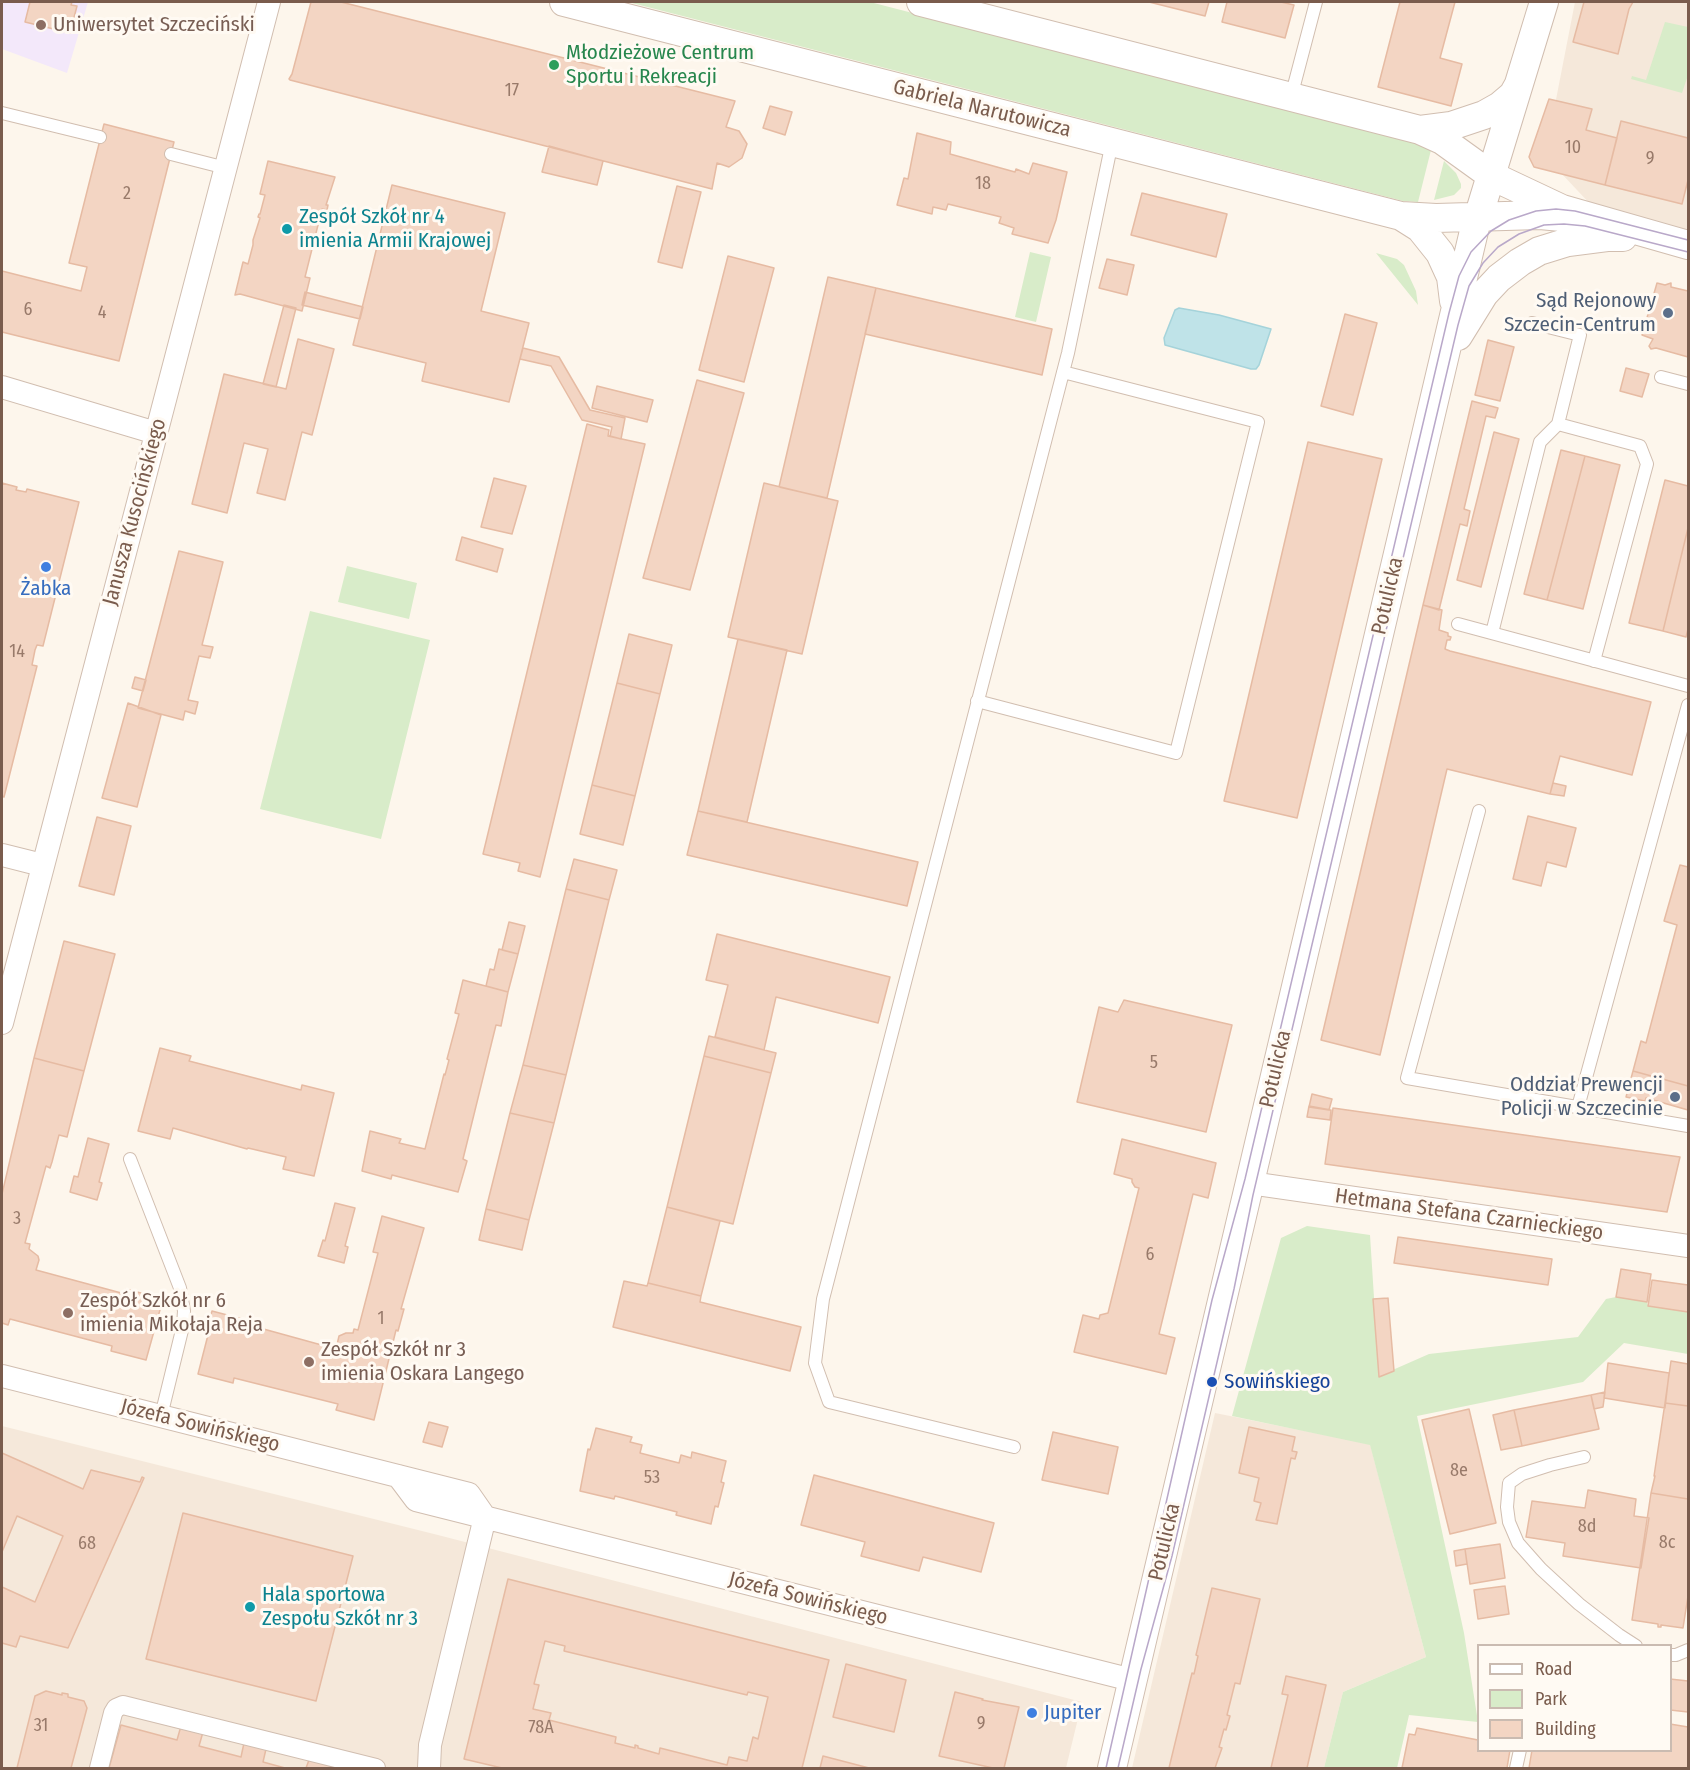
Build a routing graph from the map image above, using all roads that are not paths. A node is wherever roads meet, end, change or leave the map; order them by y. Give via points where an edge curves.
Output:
1 (269, 2) edge
2 (564, 2) edge
3 (921, 2) edge
4 (1316, 2) edge
5 (1544, 2) edge
6 (1521, 82) junction
7 (1291, 97) junction
8 (2, 113) edge
9 (1420, 130) junction
10 (100, 137) dead end
11 (1112, 142) junction
12 (171, 154) dead end
13 (226, 168) junction
14 (1492, 176) junction
15 (1401, 216) junction
16 (1478, 216) junction
17 (1594, 220) junction
18 (1681, 243) edge
19 (1532, 323) dead end
20 (1452, 324) junction
21 (1441, 370) junction
22 (1063, 372) junction
23 (1661, 377) dead end
24 (1689, 384) edge
25 (2, 387) edge
26 (1558, 424) junction
27 (156, 433) junction
28 (1458, 624) dead end
29 (1492, 633) junction
30 (1594, 660) junction
31 (1689, 686) edge
32 (977, 701) junction
33 (1689, 705) edge
34 (1479, 811) dead end
35 (2, 855) edge
36 (42, 865) junction
37 (2, 1023) edge
38 (1578, 1107) junction
39 (1689, 1126) edge
40 (130, 1160) dead end
41 (1250, 1183) junction
42 (1689, 1246) edge
43 (2, 1376) edge
44 (161, 1416) junction
45 (1014, 1447) dead end
46 (1584, 1457) dead end
47 (485, 1517) junction
48 (1633, 1644) edge
49 (1689, 1650) edge
50 (1672, 1654) edge
51 (1132, 1680) junction
52 (1520, 1752) edge
53 (99, 1768) edge
54 (376, 1768) edge
55 (429, 1768) edge
56 (1112, 1768) edge
57 (1516, 1768) edge

1 - 13 street, Janusza Kusocińskiego
2 - 11 street, Gabriela Narutowicza
3 - 7 street, Gabriela Narutowicza
4 - 7 lane
5 - 6 street, Potulicka
6 - 9 street, Potulicka via 1493,111 1460,124
6 - 14 street, Potulicka
7 - 9 street, Gabriela Narutowicza
8 - 10 lane
9 - 14 street, Gabriela Narutowicza via 1442,140
11 - 15 street, Gabriela Narutowicza
11 - 22 lane
12 - 13 lane
13 - 27 street, Janusza Kusocińskiego
14 - 16 street, Potulicka
14 - 17 street, Gabriela Narutowicza via 1563,210
15 - 16 street, Gabriela Narutowicza
15 - 20 street, Gabriela Narutowicza via 1425,234 1448,268 1453,287
16 - 17 street, Gabriela Narutowicza via 1540,215
16 - 20 street, Potulicka
17 - 18 street, Gabriela Narutowicza
18 - 21 street, Potulicka via 1607,237 1539,251 1484,294
19 - 26 lane via 1580,335
20 - 21 street, Potulicka
21 - 41 street, Potulicka
22 - 32 lane
22 - 32 lane via 1258,422 1176,753
23 - 24 lane
25 - 27 street
26 - 29 lane via 1540,442
26 - 30 lane via 1640,446 1647,464
27 - 36 street, Janusza Kusocińskiego
28 - 29 lane
29 - 30 lane
30 - 31 lane
32 - 45 lane via 823,1299 815,1363 829,1402
33 - 38 lane
34 - 38 lane via 1407,1078
35 - 36 street
36 - 37 street, Janusza Kusocińskiego
38 - 39 lane
40 - 44 lane via 180,1288 184,1311
41 - 42 street, Hetmana Stefana Czarnieckiego
41 - 51 street, Potulicka
43 - 44 street, Józefa Sowińskiego
44 - 47 street, Józefa Sowińskiego via 469,1494
46 - 48 lane via 1522,1474 1509,1483 1509,1522 1518,1544 1541,1569 1579,1604
47 - 51 street, Józefa Sowińskiego
47 - 55 street via 430,1745
49 - 50 lane
51 - 56 street, Potulicka
52 - 57 lane
53 - 54 street via 113,1713 128,1705

